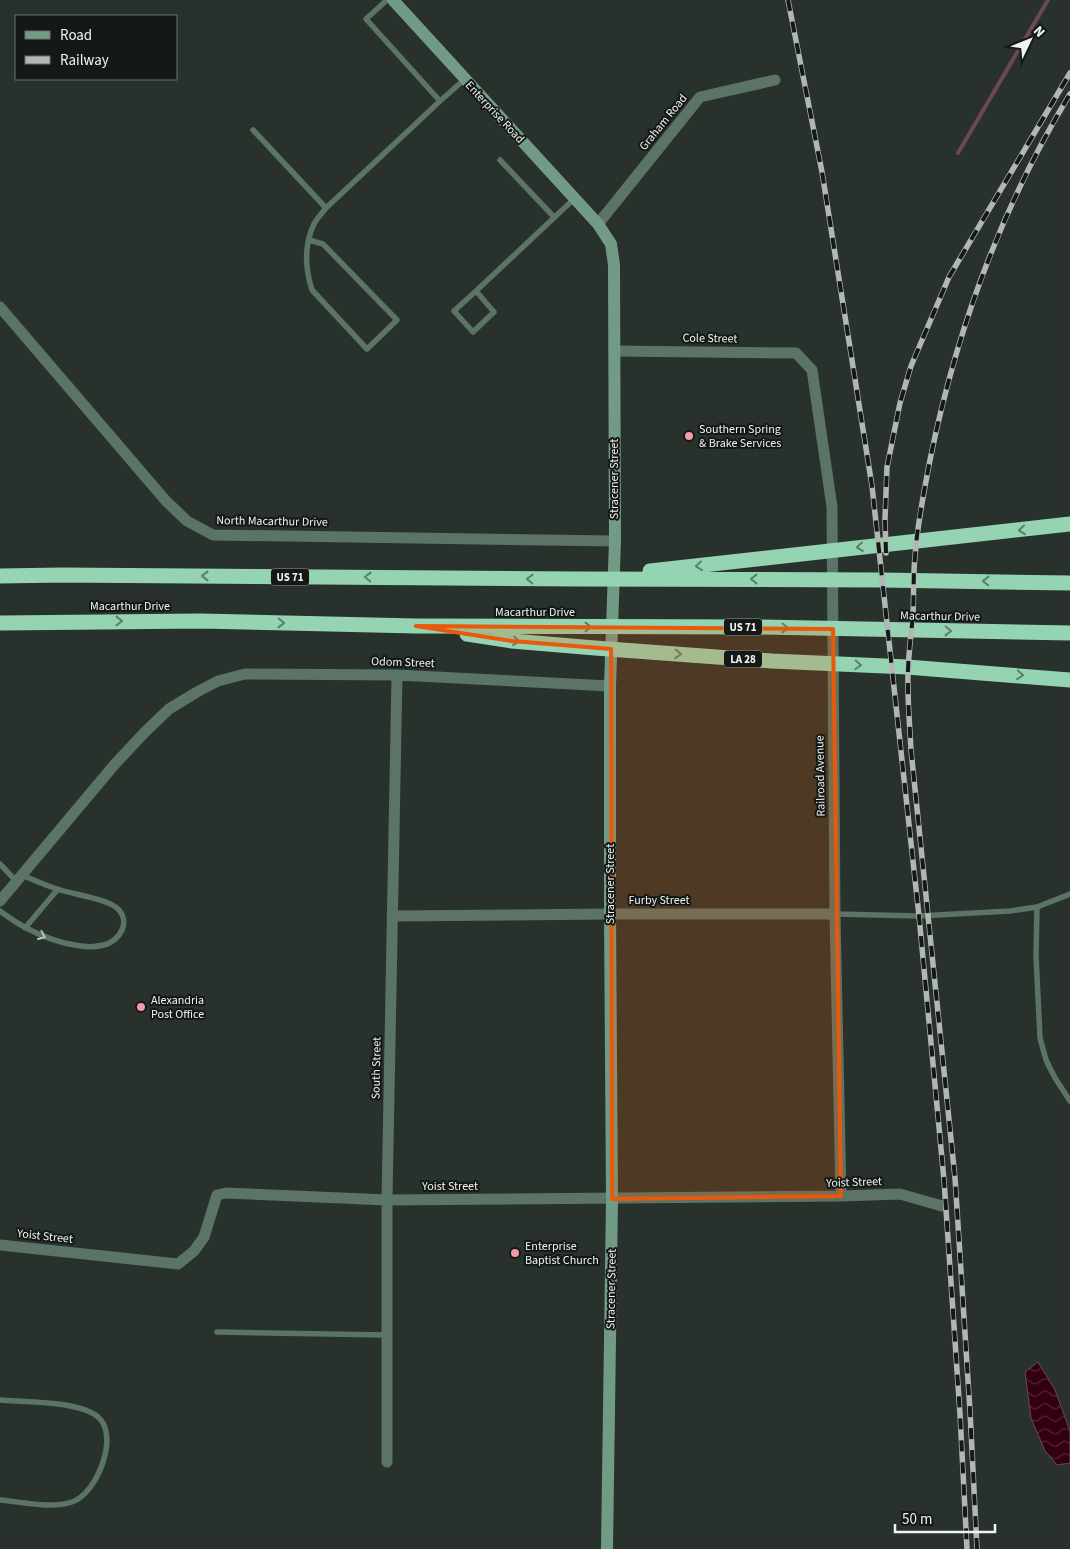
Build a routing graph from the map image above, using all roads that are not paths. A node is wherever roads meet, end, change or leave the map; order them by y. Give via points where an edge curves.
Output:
1 (387, 0) edge
2 (393, 0) edge
3 (465, 79) junction
4 (775, 80) dead end
5 (440, 101) junction
6 (253, 130) dead end
7 (500, 160) dead end
8 (575, 198) junction
9 (326, 208) junction
10 (554, 217) junction
11 (598, 224) junction
12 (309, 240) junction
13 (476, 291) junction
14 (0, 307) edge
15 (614, 351) junction
16 (803, 359) joint
17 (1070, 524) edge
18 (614, 541) junction
19 (0, 566) edge
20 (62, 575) junction
21 (0, 576) edge
22 (579, 579) junction
23 (1070, 583) edge
24 (90, 621) junction
25 (0, 623) edge
26 (416, 626) junction
27 (0, 631) edge
28 (1070, 633) edge
29 (397, 675) junction
30 (1070, 680) edge
31 (610, 686) junction
32 (0, 864) edge
33 (19, 878) junction
34 (58, 889) junction
35 (1070, 894) edge
36 (0, 901) edge
37 (1036, 907) junction
38 (0, 912) edge
39 (610, 914) junction
40 (835, 914) junction
41 (392, 916) junction
42 (25, 928) junction
43 (1070, 1101) edge
44 (841, 1196) junction
45 (612, 1199) junction
46 (387, 1200) junction
47 (942, 1206) dead end
48 (0, 1245) edge
49 (217, 1332) dead end
50 (387, 1335) junction
51 (0, 1400) edge
52 (387, 1462) dead end
53 (0, 1500) edge
54 (607, 1549) edge

1 - 5 lane via 366,20
2 - 3 street, Enterprise Road
3 - 5 lane
3 - 8 street, Enterprise Road
4 - 11 street, Graham Road via 700,97
5 - 9 lane
6 - 9 lane
7 - 10 lane
8 - 10 lane
8 - 11 street, Enterprise Road
9 - 12 lane via 314,223
10 - 13 lane
11 - 15 street, Stracener Street via 611,244 614,264
12 - 12 lane via 306,256 312,290 367,349 397,320 323,244
13 - 13 lane via 494,312 473,332 454,311
14 - 18 street, North Macarthur Drive via 166,501 187,521 213,535
15 - 16 street, Cole Street via 796,353
15 - 18 street, Stracener Street
16 - 40 street, Railroad Avenue via 812,370 832,507
17 -> 22 highway
18 - 31 street, Stracener Street
19 - 20 highway
20 - 21 highway, US 71
22 -> 20 highway, US 71
23 -> 22 highway, US 71
24 - 25 highway, Macarthur Drive / US 71
24 -> 26 highway, Macarthur Drive / US 71
24 - 27 highway
26 -> 28 highway, Macarthur Drive / US 71 via 757,627
26 -> 30 highway, LA 28 via 512,641
29 - 31 street, Odom Street
29 - 33 street, Odom Street via 245,674 218,681 169,709 127,751
29 - 41 street, South Street
31 - 39 street, Stracener Street
32 - 33 lane
33 - 34 lane
33 - 36 street
34 - 42 lane
42 -> 34 lane via 56,942 93,948 118,937 124,927 124,918 119,910 110,904
35 - 37 lane
37 - 40 lane via 919,916
37 - 43 lane via 1040,1038 1046,1060
38 - 42 lane
39 - 40 street, Furby Street
39 - 41 street, Furby Street
39 - 45 street, Stracener Street
40 - 44 street, Railroad Avenue
41 - 46 street, South Street
44 - 45 street, Yoist Street
44 - 47 street, Yoist Street via 900,1194
45 - 46 street, Yoist Street
45 - 54 street, Stracener Street
46 - 48 street, Yoist Street via 217,1195 204,1237 194,1251 178,1264
46 - 50 street, South Street
49 - 50 lane
50 - 52 street, South Street
51 - 53 lane via 75,1406 98,1417 104,1424 107,1445 98,1474 75,1501 56,1506

